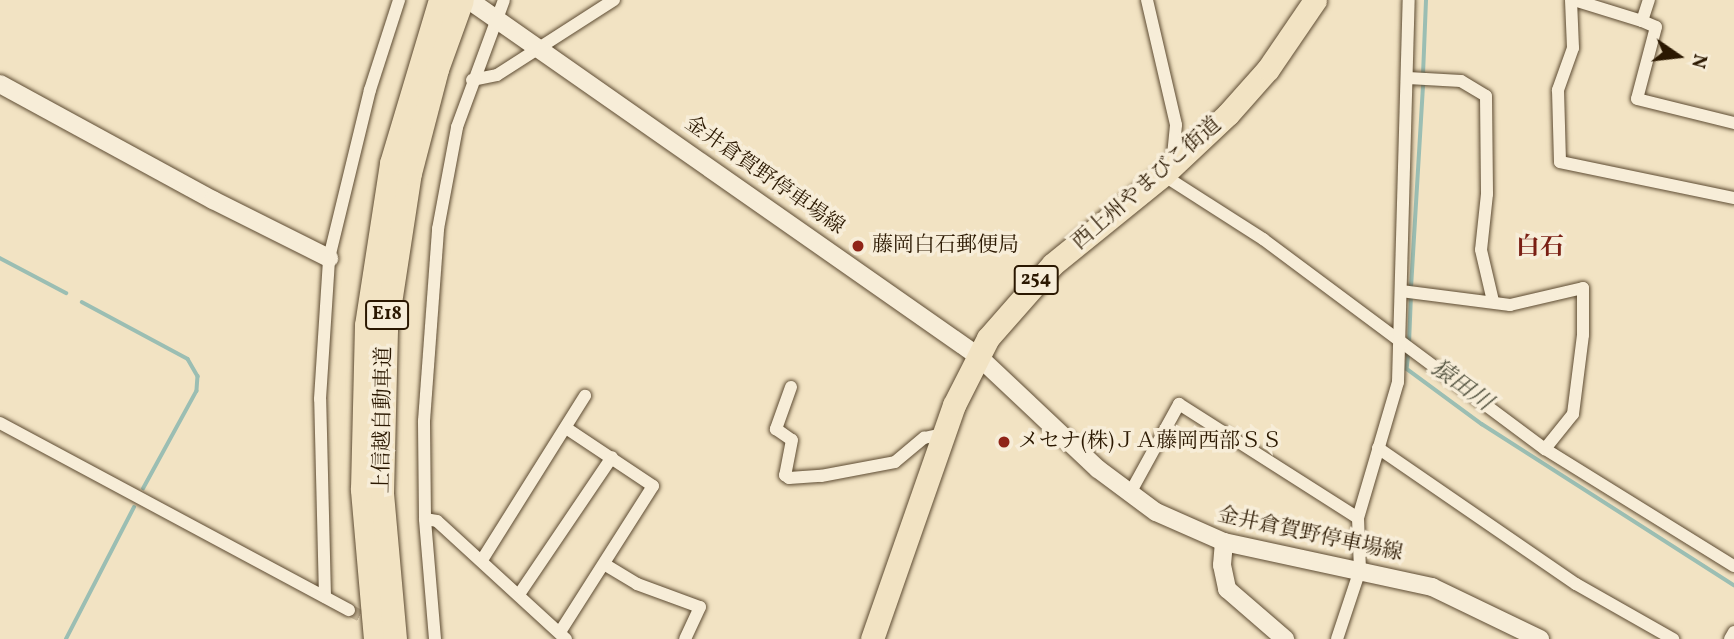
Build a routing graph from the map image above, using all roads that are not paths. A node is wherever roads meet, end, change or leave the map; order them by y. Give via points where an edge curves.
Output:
1 (399, 0) edge
2 (440, 0) edge
3 (504, 0) edge
4 (614, 0) edge
5 (1147, 0) edge
6 (1315, 0) edge
7 (1409, 0) edge
8 (1572, 0) edge
9 (1649, 0) edge
10 (469, 2) edge
11 (496, 19) junction
12 (1642, 21) junction
13 (538, 48) junction
14 (1410, 78) junction
15 (472, 80) junction
16 (0, 83) edge
17 (1734, 123) edge
18 (1167, 171) junction
19 (1734, 198) edge
20 (329, 258) junction
21 (1404, 291) junction
22 (1493, 301) junction
23 (1402, 344) junction
24 (978, 356) junction
25 (791, 387) dead end
26 (585, 396) dead end
27 (0, 423) edge
28 (566, 428) junction
29 (943, 434) junction
30 (1378, 448) junction
31 (1545, 449) junction
32 (612, 457) junction
33 (1129, 495) junction
34 (425, 519) junction
35 (1358, 519) junction
36 (1224, 542) junction
37 (482, 560) junction
38 (604, 564) junction
39 (1734, 566) edge
40 (1360, 570) junction
41 (520, 593) junction
42 (325, 597) junction
43 (349, 610) tunnel mouth
44 (1734, 632) edge
45 (563, 636) edge
46 (375, 639) edge
47 (395, 639) edge
48 (435, 639) edge
49 (685, 639) edge
50 (872, 639) edge
51 (1285, 639) edge
52 (1337, 639) edge
53 (1540, 639) edge
54 (1673, 639) edge
55 (1730, 639) edge

1 - 20 street via 370,90
2 - 46 highway, 上信越自動車道 / E18 via 391,163 366,325 362,489
3 - 11 street
4 - 13 street
5 - 18 street via 1176,125
6 - 18 highway, 西上州やまびこ街道 / 254 via 1268,69
7 - 14 street
8 - 12 street
8 - 19 street via 1573,48 1558,90 1560,162
9 - 12 street
10 - 11 main road, 金井倉賀野停車場線
10 - 47 highway, 上信越自動車道 / E18 via 437,69 410,173 389,302 382,380 382,493
11 - 13 main road, 金井倉賀野停車場線
11 - 15 street
12 - 17 street via 1656,27 1637,99
13 - 15 street via 497,75
13 - 24 main road, 金井倉賀野停車場線
14 - 21 street
14 - 22 street via 1461,81 1486,96 1487,194 1480,250
15 - 34 street via 449,159 438,229 424,421
16 - 20 main road
18 - 23 street
18 - 24 highway, 西上州やまびこ街道 / 254 via 1035,281 1000,321
20 - 42 street via 320,399
21 - 22 street
21 - 23 street
22 - 31 street via 1510,305 1583,288 1583,335 1573,414
23 - 30 street via 1398,382
23 - 31 street
24 - 29 highway, 西上州やまびこ街道 / 254
24 - 33 main road, 金井倉賀野停車場線
25 - 29 street via 776,429 792,440 785,475 789,478 895,462 924,438
26 - 28 street
27 - 42 street
28 - 32 street
28 - 37 street
29 - 50 highway, 西上州やまびこ街道 / 254
30 - 35 street
30 - 54 street via 1576,584
31 - 39 street
32 - 38 street via 653,486
32 - 41 street
33 - 35 street via 1179,404
33 - 36 main road, 金井倉賀野停車場線 via 1182,526
34 - 37 street via 437,521
34 - 48 street
35 - 40 street
36 - 40 main road, 金井倉賀野停車場線
36 - 51 main road via 1227,589
37 - 41 street
38 - 45 street
38 - 49 street via 636,584 700,607
40 - 52 street
40 - 53 main road, 金井倉賀野停車場線 via 1432,587
41 - 45 street
42 - 43 street
44 - 55 street

